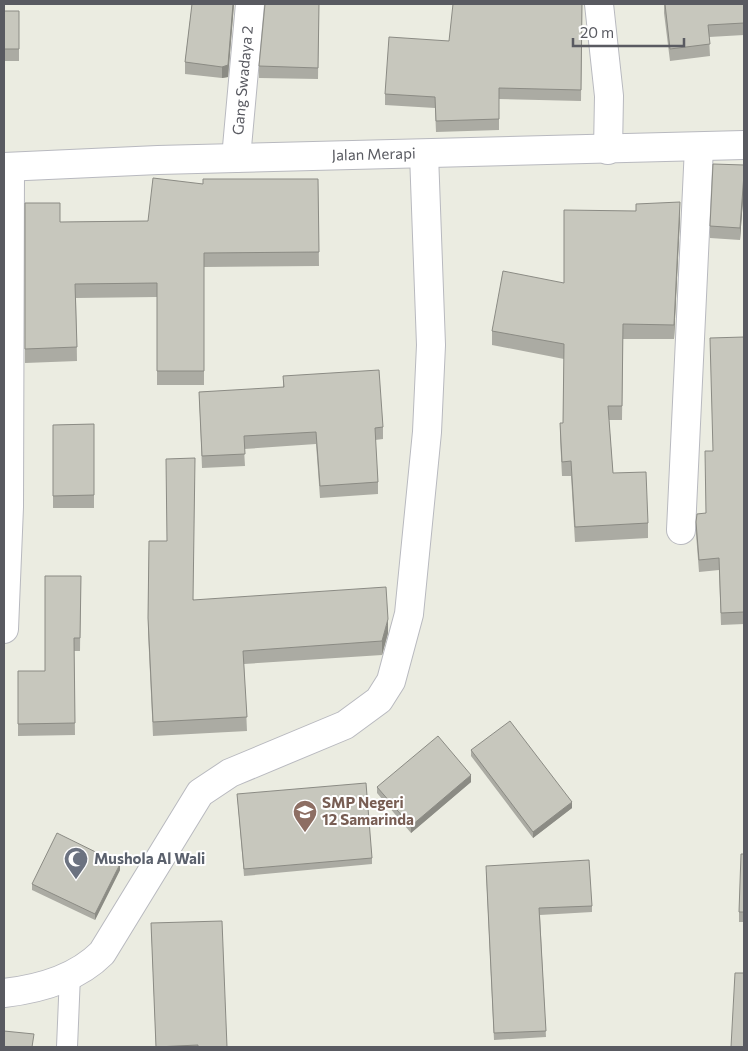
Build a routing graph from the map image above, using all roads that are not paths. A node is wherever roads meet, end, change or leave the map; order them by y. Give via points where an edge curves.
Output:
1 (250, 4) edge
2 (599, 4) edge
3 (744, 145) edge
4 (699, 148) junction
5 (608, 150) junction
6 (424, 154) junction
7 (236, 158) junction
8 (7, 167) edge
9 (681, 530) dead end
10 (4, 629) edge
11 (70, 975) junction
12 (4, 993) edge
13 (67, 1047) edge

1 - 7 street, Gang Swadaya 2
2 - 5 street via 609,96
3 - 4 street, Jalan Merapi
4 - 5 street, Jalan Merapi
4 - 9 street
5 - 6 street, Jalan Merapi
6 - 7 street, Jalan Merapi
6 - 11 street via 431,344 426,432 409,614 391,681 379,700 345,726 230,773 200,793 110,942 90,964
7 - 8 street, Jalan Merapi
8 - 10 street via 9,507
11 - 12 street via 42,986
11 - 13 lane

